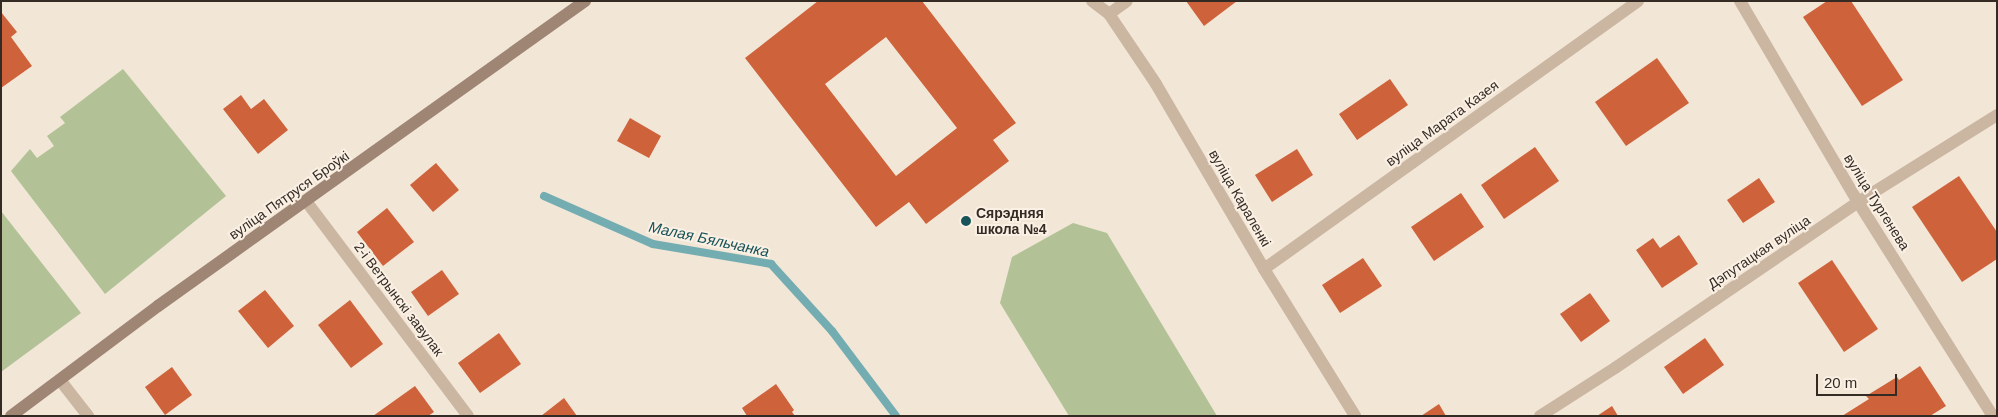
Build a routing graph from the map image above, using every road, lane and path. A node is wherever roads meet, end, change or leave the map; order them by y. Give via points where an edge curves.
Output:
1 (585, 1) edge
2 (1092, 1) edge
3 (1127, 1) edge
4 (1638, 1) edge
5 (1740, 1) edge
6 (1109, 14) junction
7 (1997, 115) edge
8 (306, 201) junction
9 (1858, 202) junction
10 (1264, 269) junction
11 (60, 380) junction
12 (11, 416) edge
13 (88, 416) edge
14 (468, 416) edge
15 (1355, 416) edge
16 (1540, 416) edge
17 (1993, 416) edge

1 - 8 main road, вуліца Пятруся Броўкі
2 - 6 street, вуліца Караленкі
3 - 6 street
4 - 10 street, вуліца Марата Казея
5 - 9 street, вуліца Тургенева
6 - 10 street, вуліца Караленкі via 1156,84
7 - 9 street, Дэпутацкая вуліца
8 - 11 main road, вуліца Пятруся Броўкі
8 - 14 street, 2-і Ветрынскі завулак
9 - 16 street, Дэпутацкая вуліца
9 - 17 street, вуліца Тургенева
10 - 15 street, вуліца Караленкі
11 - 12 main road, вуліца Пятруся Броўкі
11 - 13 street

